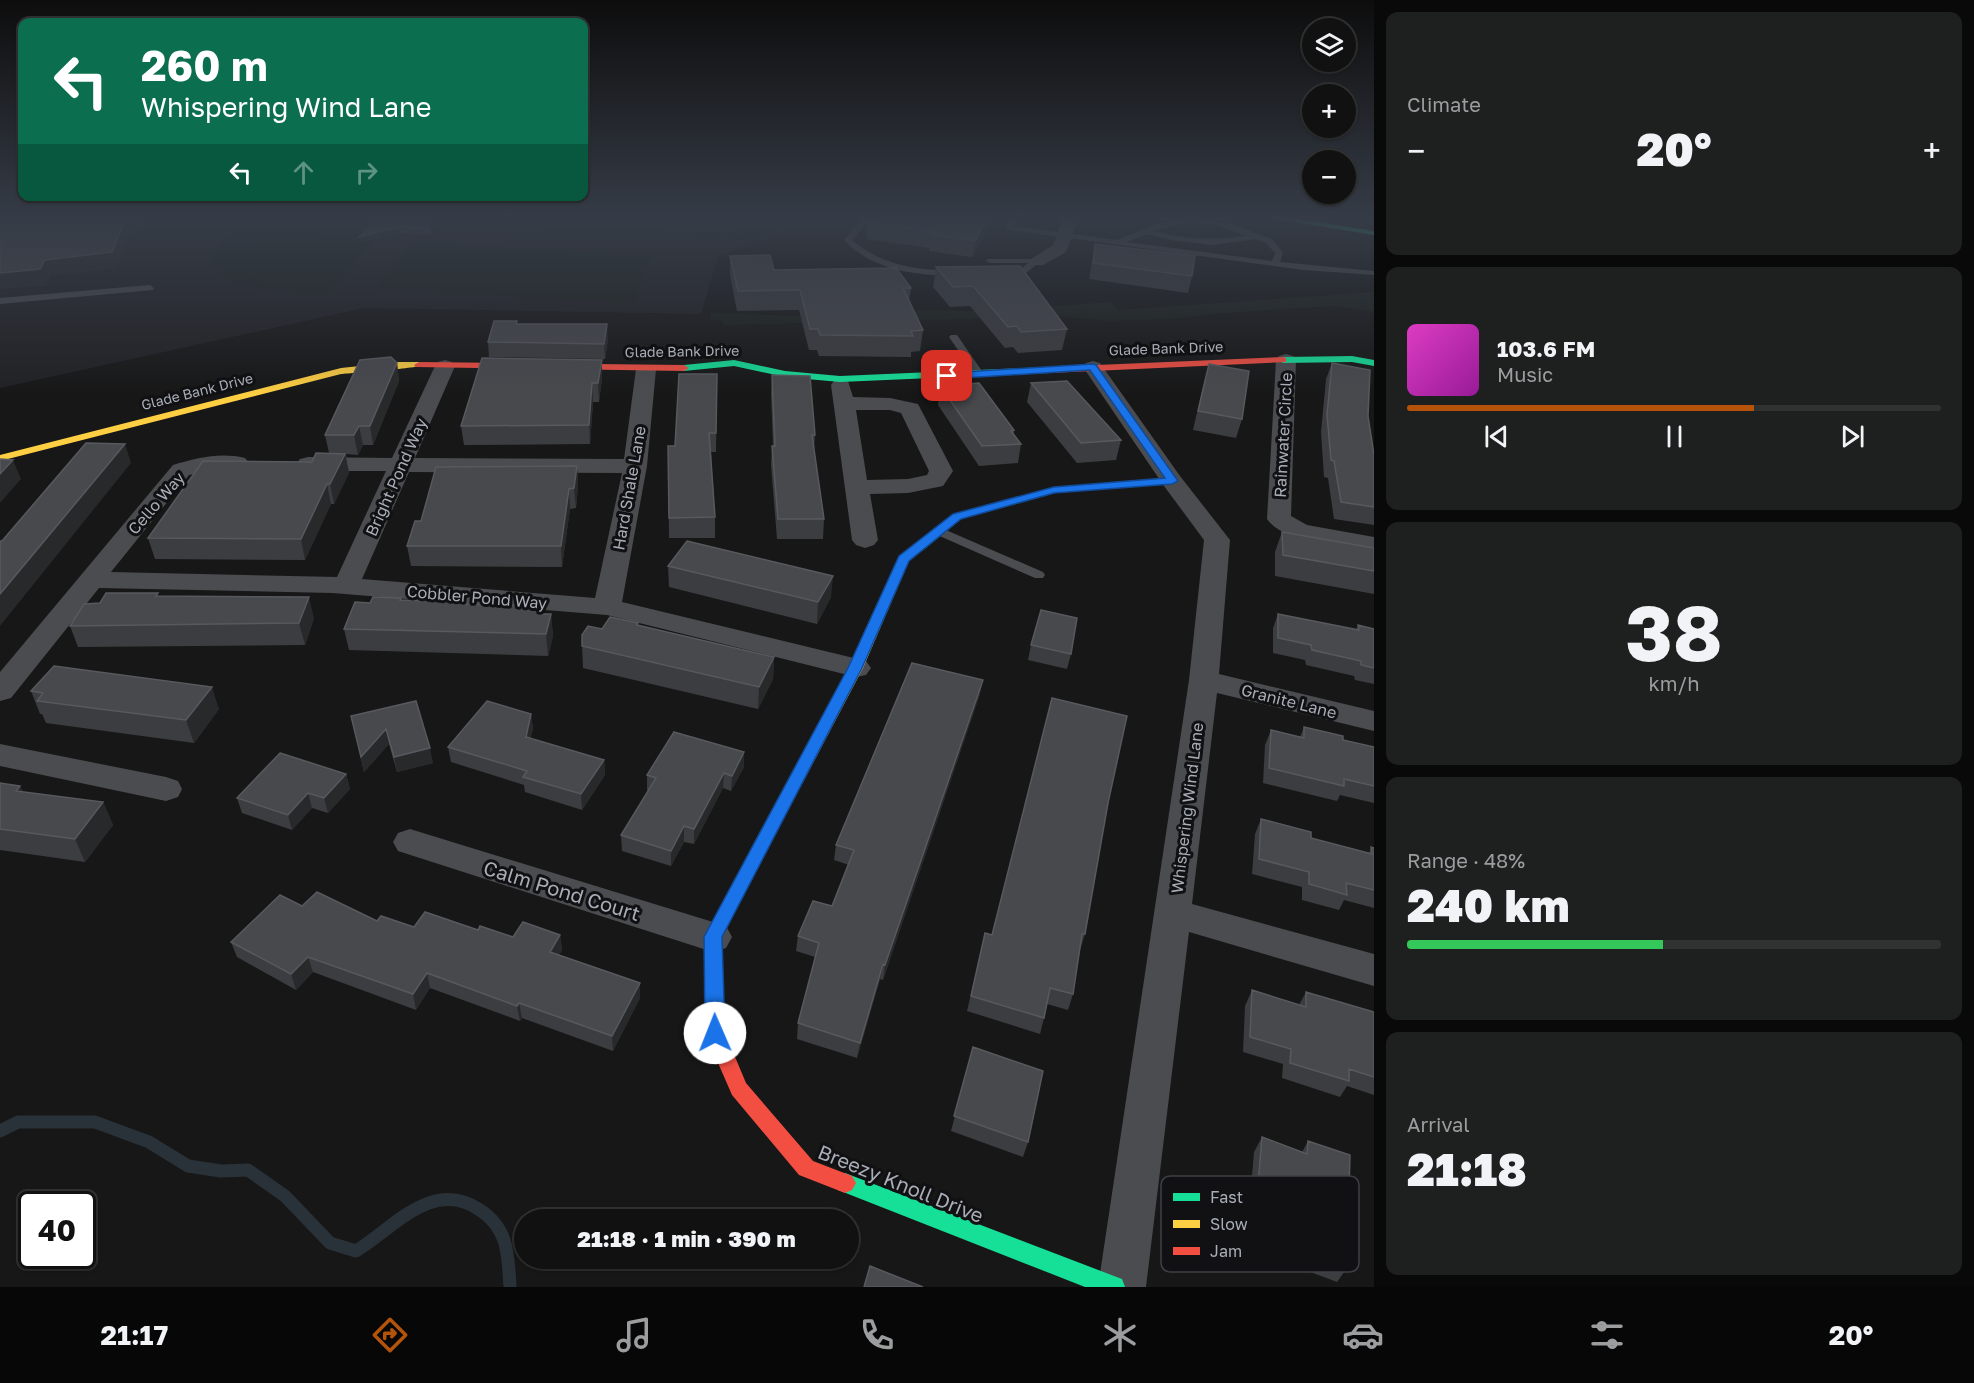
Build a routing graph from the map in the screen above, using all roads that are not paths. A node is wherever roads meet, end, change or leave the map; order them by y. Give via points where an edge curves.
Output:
1 (1024, 276) edge
2 (150, 288) dead end
3 (1034, 289) edge
4 (0, 301) edge
5 (954, 337) dead end
6 (1286, 360) junction
7 (1374, 363) edge
8 (446, 366) junction
9 (1093, 367) junction
10 (646, 369) junction
11 (980, 374) junction
12 (840, 379) junction
13 (844, 403) junction
14 (0, 458) edge
15 (402, 464) junction
16 (635, 466) junction
17 (1172, 481) junction
18 (857, 487) junction
19 (939, 531) junction
20 (865, 540) dead end
21 (1374, 545) edge
22 (1039, 575) dead end
23 (91, 580) junction
24 (346, 586) junction
25 (607, 607) junction
26 (855, 668) junction
27 (1204, 680) junction
28 (0, 691) edge
29 (1374, 722) edge
30 (0, 755) edge
31 (166, 789) dead end
32 (410, 842) dead end
33 (1173, 913) junction
34 (713, 937) junction
35 (1374, 970) edge
36 (1114, 1287) edge
37 (1122, 1287) edge

1 - 3 lane
2 - 4 lane
5 - 11 lane
6 - 7 street, Glade Bank Drive via 1352,359
6 - 9 street, Glade Bank Drive
6 - 21 street, Rainwater Circle via 1279,519 1300,531
8 - 10 street, Glade Bank Drive
8 - 14 street, Glade Bank Drive via 397,365 341,371
8 - 15 street, Bright Pond Way
9 - 11 street, Glade Bank Drive
9 - 17 street, Whispering Wind Lane
10 - 12 street, Glade Bank Drive via 734,363 785,374
10 - 16 street, Hard Shale Lane
11 - 12 street, Glade Bank Drive
12 - 13 street
13 - 18 street
13 - 18 street via 890,404 909,409 941,471 935,481
15 - 16 street, Cello Way
15 - 23 street, Cello Way via 206,463 181,470
15 - 24 street, Bright Pond Way
16 - 25 street, Hard Shale Lane
17 - 19 street, Breezy Knoll Drive via 1054,490 957,517
17 - 27 street, Whispering Wind Lane via 1217,540
18 - 20 street
19 - 22 lane
19 - 26 street, Breezy Knoll Drive via 904,559
23 - 24 street, Cobbler Pond Way
23 - 28 street, Cello Way
24 - 25 street, Cobbler Pond Way
25 - 26 street, Cobbler Pond Way
26 - 34 street, Breezy Knoll Drive
27 - 29 street, Granite Lane
27 - 33 street, Whispering Wind Lane
30 - 31 street
32 - 34 street, Calm Pond Court
33 - 35 street
33 - 37 street, Whispering Wind Lane
34 - 36 street, Breezy Knoll Drive via 715,1033 739,1089 806,1168

